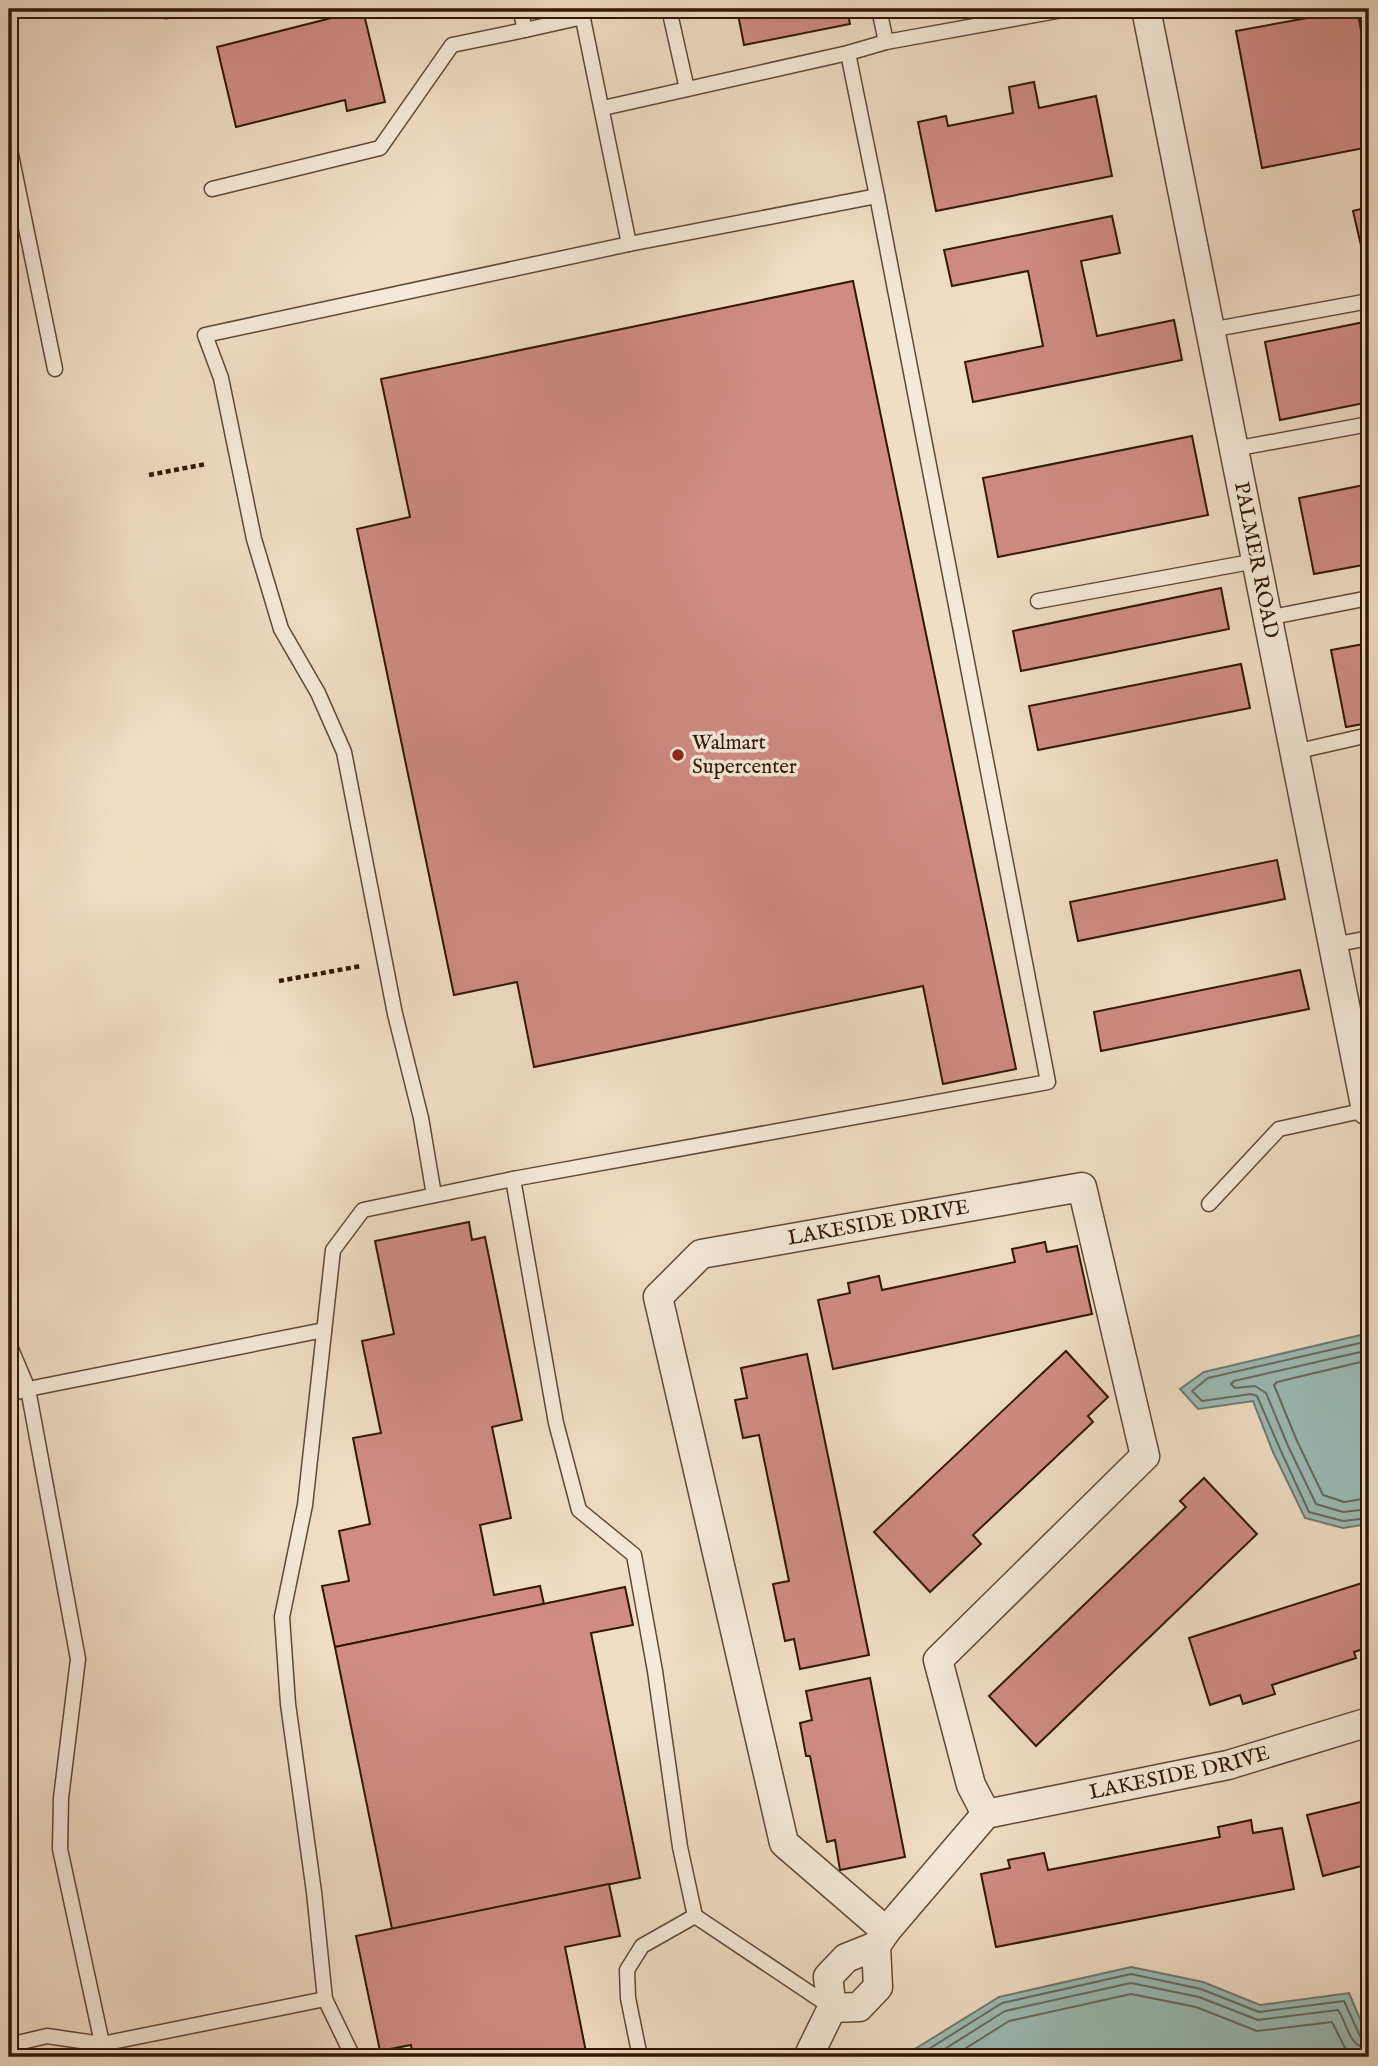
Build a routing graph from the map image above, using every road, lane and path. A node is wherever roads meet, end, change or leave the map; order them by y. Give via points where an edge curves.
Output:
1 (520, 9) edge
2 (669, 9) edge
3 (879, 9) edge
4 (1069, 9) edge
5 (1146, 9) edge
6 (582, 13) edge
7 (525, 30) junction
8 (886, 42) junction
9 (848, 53) junction
10 (687, 89) junction
11 (603, 108) junction
12 (9, 145) edge
13 (212, 189) dead end
14 (877, 196) junction
15 (629, 244) junction
16 (1369, 301) edge
17 (1210, 330) junction
18 (55, 369) dead end
19 (1369, 424) edge
20 (1234, 449) junction
21 (206, 464) dead end
22 (149, 475) dead end
23 (1256, 561) junction
24 (1369, 598) edge
25 (1038, 601) dead end
26 (1267, 618) junction
27 (1369, 735) edge
28 (1294, 752) junction
29 (1369, 938) edge
30 (1333, 945) junction
31 (385, 961) junction
32 (279, 981) dead end
33 (1366, 1110) joint
34 (513, 1180) junction
35 (434, 1195) junction
36 (1209, 1204) dead end
37 (324, 1330) junction
38 (9, 1344) edge
39 (9, 1387) edge
40 (27, 1389) junction
41 (9, 1394) edge
42 (1369, 1722) edge
43 (986, 1814) junction
44 (695, 1916) junction
45 (881, 1938) junction
46 (325, 1999) junction
47 (832, 2008) junction
48 (9, 2045) edge
49 (104, 2051) edge
50 (81, 2057) edge
51 (353, 2057) edge
52 (640, 2057) edge
53 (808, 2057) edge

1 - 7 lane
2 - 10 lane
3 - 8 lane
4 - 8 lane
5 - 17 street, PALMER ROAD
6 - 7 lane
6 - 11 lane
7 - 13 lane via 453,45 380,148
8 - 9 lane
9 - 10 lane
9 - 14 lane
10 - 11 lane
11 - 15 lane
12 - 18 lane
14 - 15 lane
14 - 34 lane via 1048,1082
15 - 31 lane via 205,335 221,378 254,539 281,629 318,693 344,752
16 - 17 lane
17 - 20 street, PALMER ROAD
19 - 20 lane
20 - 23 street, PALMER ROAD
21 - 22 path
23 - 25 lane
23 - 26 street, PALMER ROAD
24 - 26 lane
26 - 28 street, PALMER ROAD
27 - 28 lane
28 - 30 street, PALMER ROAD
29 - 30 lane
30 - 33 street, PALMER ROAD
31 - 32 path
31 - 35 lane
33 - 36 lane via 1279,1129
34 - 35 lane
34 - 44 lane via 556,1423 579,1510 634,1555
35 - 37 lane via 363,1210 333,1250
37 - 40 lane
37 - 46 lane via 305,1505 282,1617 288,1704
38 - 40 lane
39 - 40 lane
40 - 41 lane
40 - 49 lane via 78,1659 61,1798 60,1849
42 - 43 street, LAKESIDE DRIVE via 1228,1765
43 - 45 street
43 - 45 street, LAKESIDE DRIVE via 971,1785 938,1660 1145,1455 1082,1187 701,1254 658,1297 784,1843
44 - 47 lane
44 - 52 lane via 642,1946 627,1970
45 - 47 street via 846,1958 828,1977
45 - 47 street via 878,1987 859,2007
46 - 49 lane
46 - 51 lane
47 - 53 street
48 - 49 lane via 47,2036
49 - 50 lane

